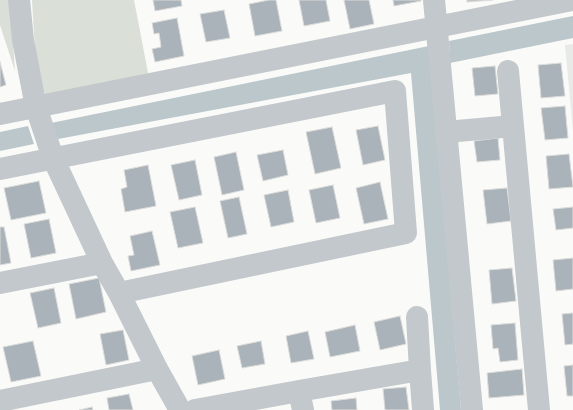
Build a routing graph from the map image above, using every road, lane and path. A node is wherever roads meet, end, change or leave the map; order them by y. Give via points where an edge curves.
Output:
1 (19, 0) edge
2 (434, 0) edge
3 (572, 0) edge
4 (436, 27) junction
5 (508, 71) dead end
6 (36, 107) junction
7 (0, 114) edge
8 (513, 126) junction
9 (446, 132) junction
10 (53, 158) junction
11 (0, 169) edge
12 (102, 263) junction
13 (0, 283) edge
14 (119, 293) junction
15 (417, 317) dead end
16 (156, 369) junction
17 (420, 370) junction
18 (301, 400) edge
19 (0, 401) edge
20 (180, 410) edge
21 (196, 410) edge
22 (424, 410) edge
23 (472, 410) edge
24 (539, 410) edge

1 - 6 street via 23,40
2 - 4 street
3 - 4 street
4 - 6 street
4 - 9 street
5 - 8 street
6 - 7 street
6 - 10 street
8 - 9 street
8 - 24 street
9 - 23 street
10 - 11 street
10 - 12 street
10 - 14 street via 395,91 406,233
12 - 13 street
12 - 14 street
14 - 16 street
15 - 17 street
16 - 19 street
16 - 20 street
17 - 18 street
17 - 22 street
18 - 21 street

